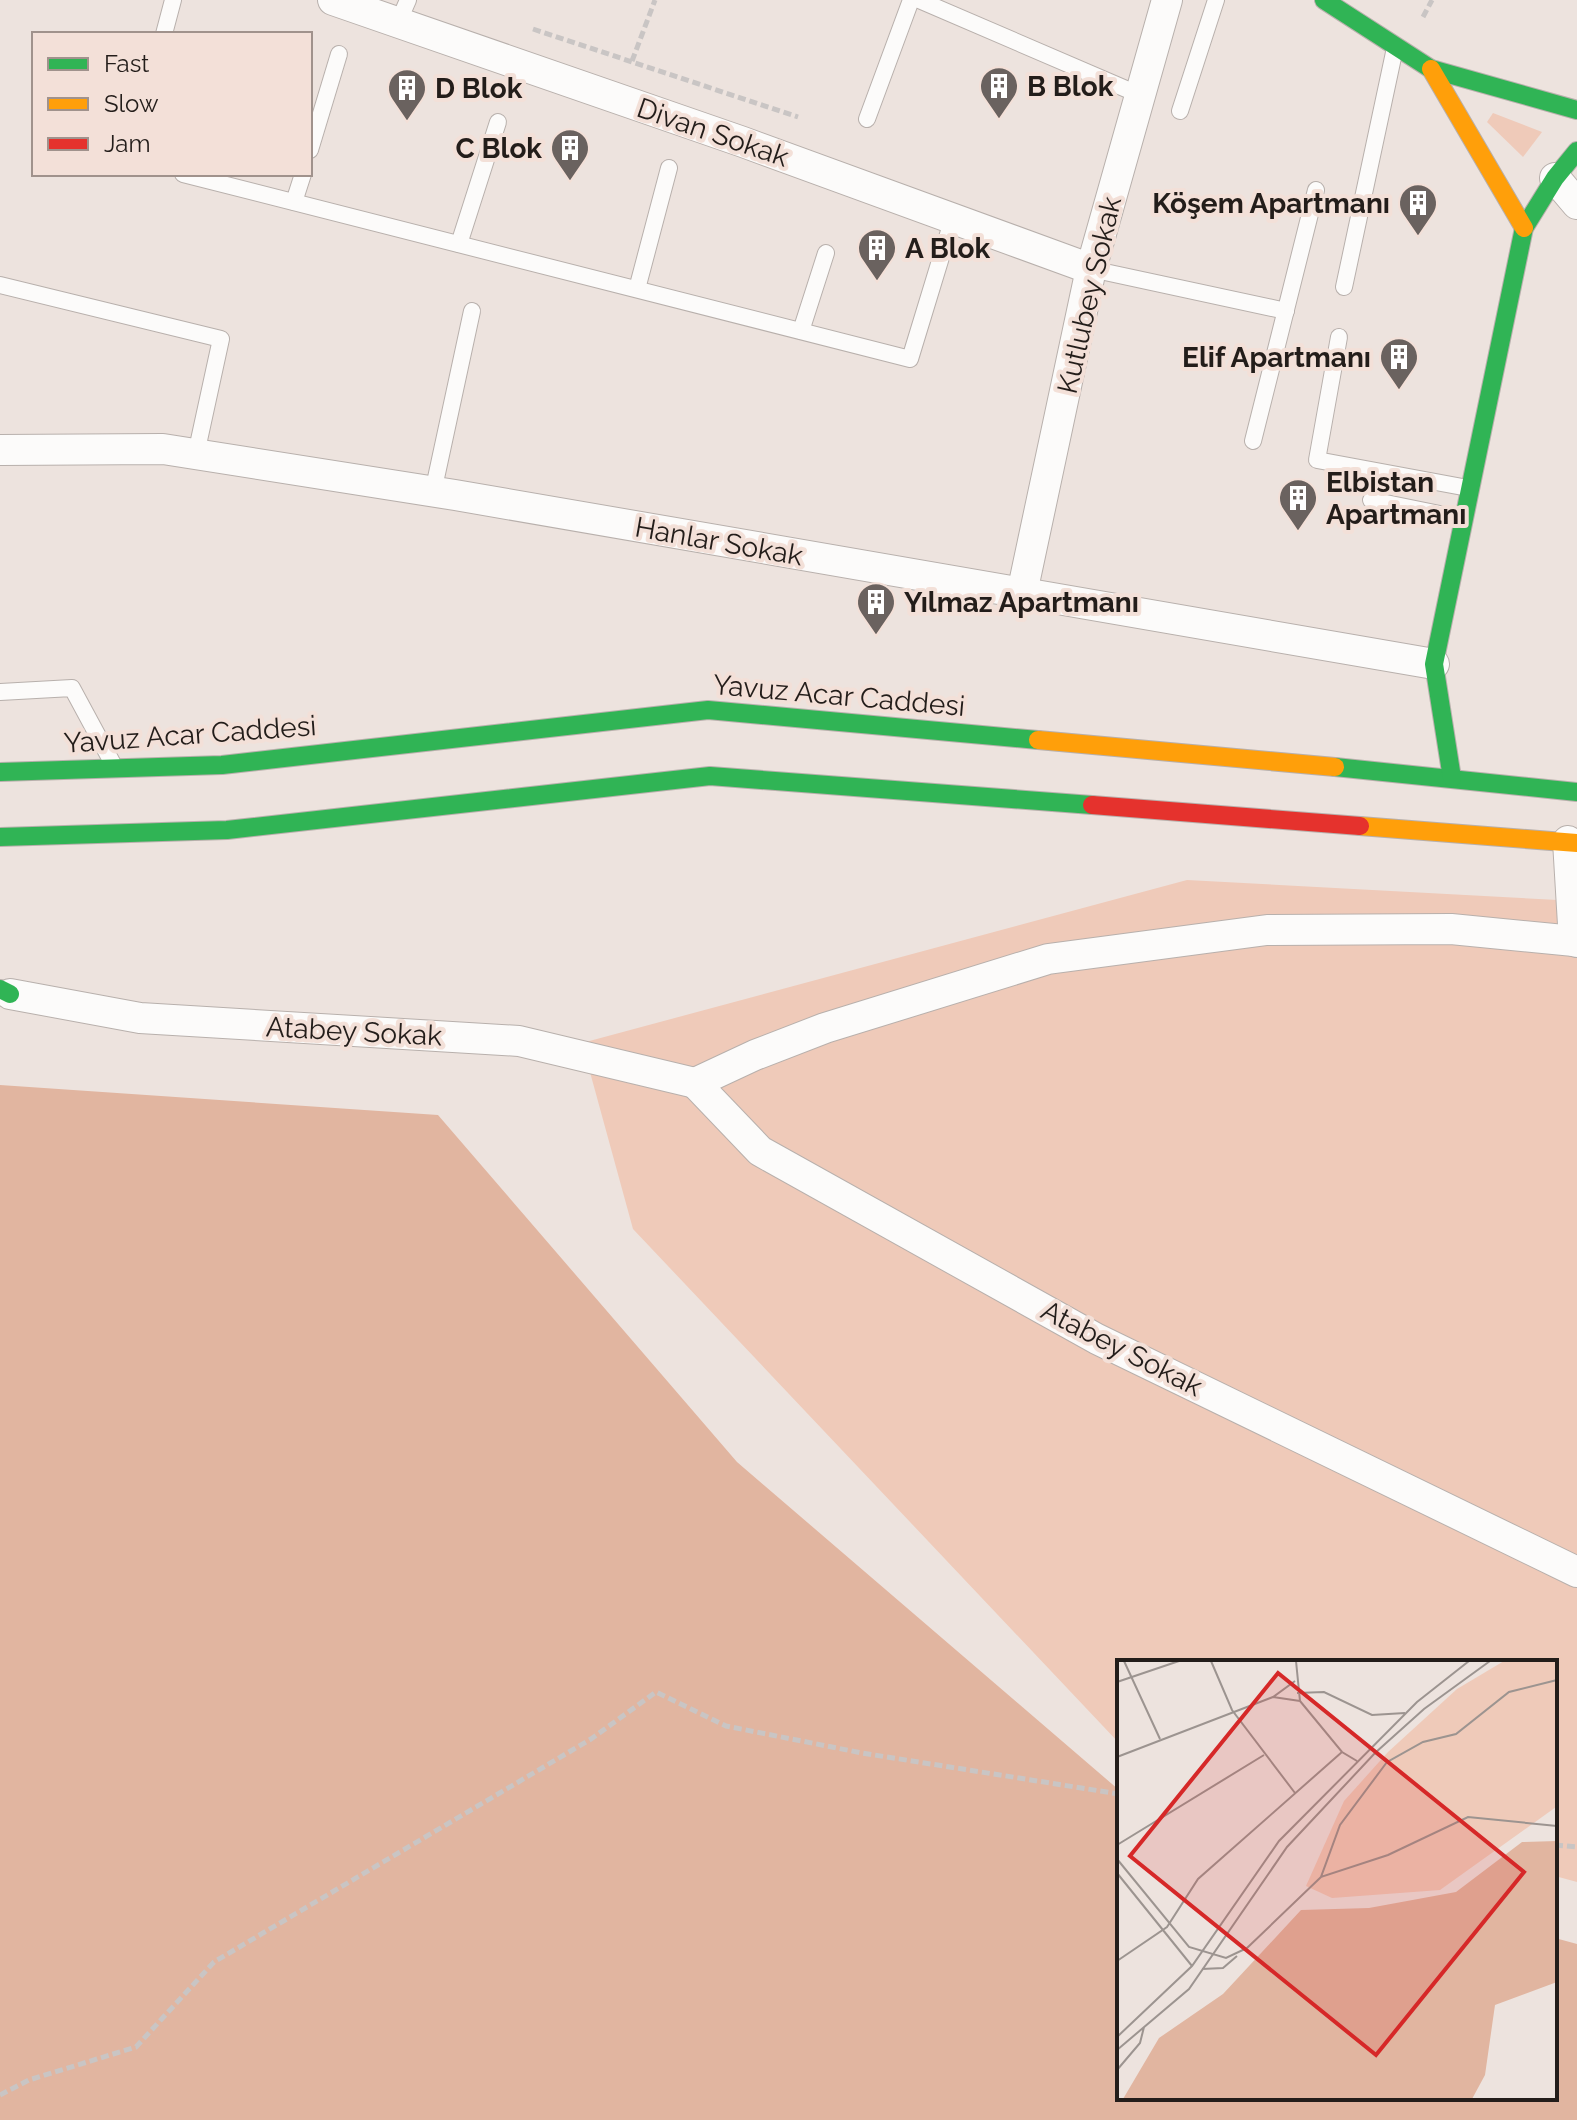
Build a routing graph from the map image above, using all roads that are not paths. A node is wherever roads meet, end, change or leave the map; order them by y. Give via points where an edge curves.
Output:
1 (173, 0) edge
2 (333, 0) edge
3 (911, 0) edge
4 (919, 0) edge
5 (1167, 0) edge
6 (1216, 0) edge
7 (1329, 1) edge
8 (403, 12) edge
9 (165, 32) edge
10 (1395, 46) junction
11 (339, 54) dead end
12 (1431, 69) junction
13 (1140, 95) junction
14 (1577, 110) edge
15 (1180, 111) dead end
16 (867, 119) dead end
17 (498, 122) dead end
18 (312, 143) edge
19 (1577, 151) edge
20 (669, 168) dead end
21 (191, 176) edge
22 (302, 176) edge
23 (1555, 178) junction
24 (1316, 190) dead end
25 (294, 202) junction
26 (1577, 204) edge
27 (953, 218) junction
28 (1524, 228) junction
29 (459, 244) junction
30 (826, 253) dead end
31 (1091, 269) junction
32 (0, 285) edge
33 (1344, 287) dead end
34 (637, 289) junction
35 (472, 311) dead end
36 (1286, 311) junction
37 (801, 331) junction
38 (1339, 337) dead end
39 (1253, 441) dead end
40 (0, 450) edge
41 (196, 454) junction
42 (1471, 489) junction
43 (433, 492) junction
44 (1371, 500) dead end
45 (1466, 519) junction
46 (1022, 593) junction
47 (1434, 664) junction
48 (0, 692) edge
49 (116, 768) junction
50 (0, 772) edge
51 (1452, 778) junction
52 (1577, 792) edge
53 (0, 837) edge
54 (1572, 842) edge
55 (1576, 942) edge
56 (3, 992) edge
57 (695, 1083) junction
58 (1577, 1572) edge

1 - 9 lane
2 - 8 street, Divan Sokak
3 - 16 lane
4 - 13 lane
5 - 13 street, Kutlubey Sokak
6 - 15 lane
7 - 10 main road
8 - 27 street, Divan Sokak
10 - 12 main road
10 - 33 lane
11 - 18 lane
12 - 14 main road
12 - 28 main road
13 - 31 street, Kutlubey Sokak
17 - 29 lane
19 - 23 main road
20 - 34 lane
21 - 25 lane
22 - 25 lane
23 - 26 street
23 - 28 main road
24 - 36 lane
25 - 29 lane
27 - 31 street, Divan Sokak
27 - 37 lane via 910,359
28 - 42 main road
29 - 34 lane
30 - 37 lane
31 - 36 lane
31 - 46 street, Kutlubey Sokak
32 - 41 lane via 221,339
34 - 37 lane
35 - 43 lane
36 - 39 lane
38 - 42 lane via 1317,460
40 - 41 street, Hanlar Sokak via 163,449
41 - 43 street, Hanlar Sokak
42 - 45 main road
43 - 46 street, Hanlar Sokak
44 - 45 lane
45 - 47 main road
46 - 47 street, Hanlar Sokak
47 - 51 main road
48 - 49 lane via 72,688
49 - 50 main road, Yavuz Acar Caddesi
49 - 51 main road, Yavuz Acar Caddesi via 222,765 708,710
51 - 52 main road, Yavuz Acar Caddesi
53 - 54 main road via 227,830 710,776
54 - 55 street
55 - 57 street via 1451,929 1267,930 1048,959 825,1028
56 - 57 street, Atabey Sokak via 140,1018 519,1041
57 - 58 street, Atabey Sokak via 760,1151 1097,1339

